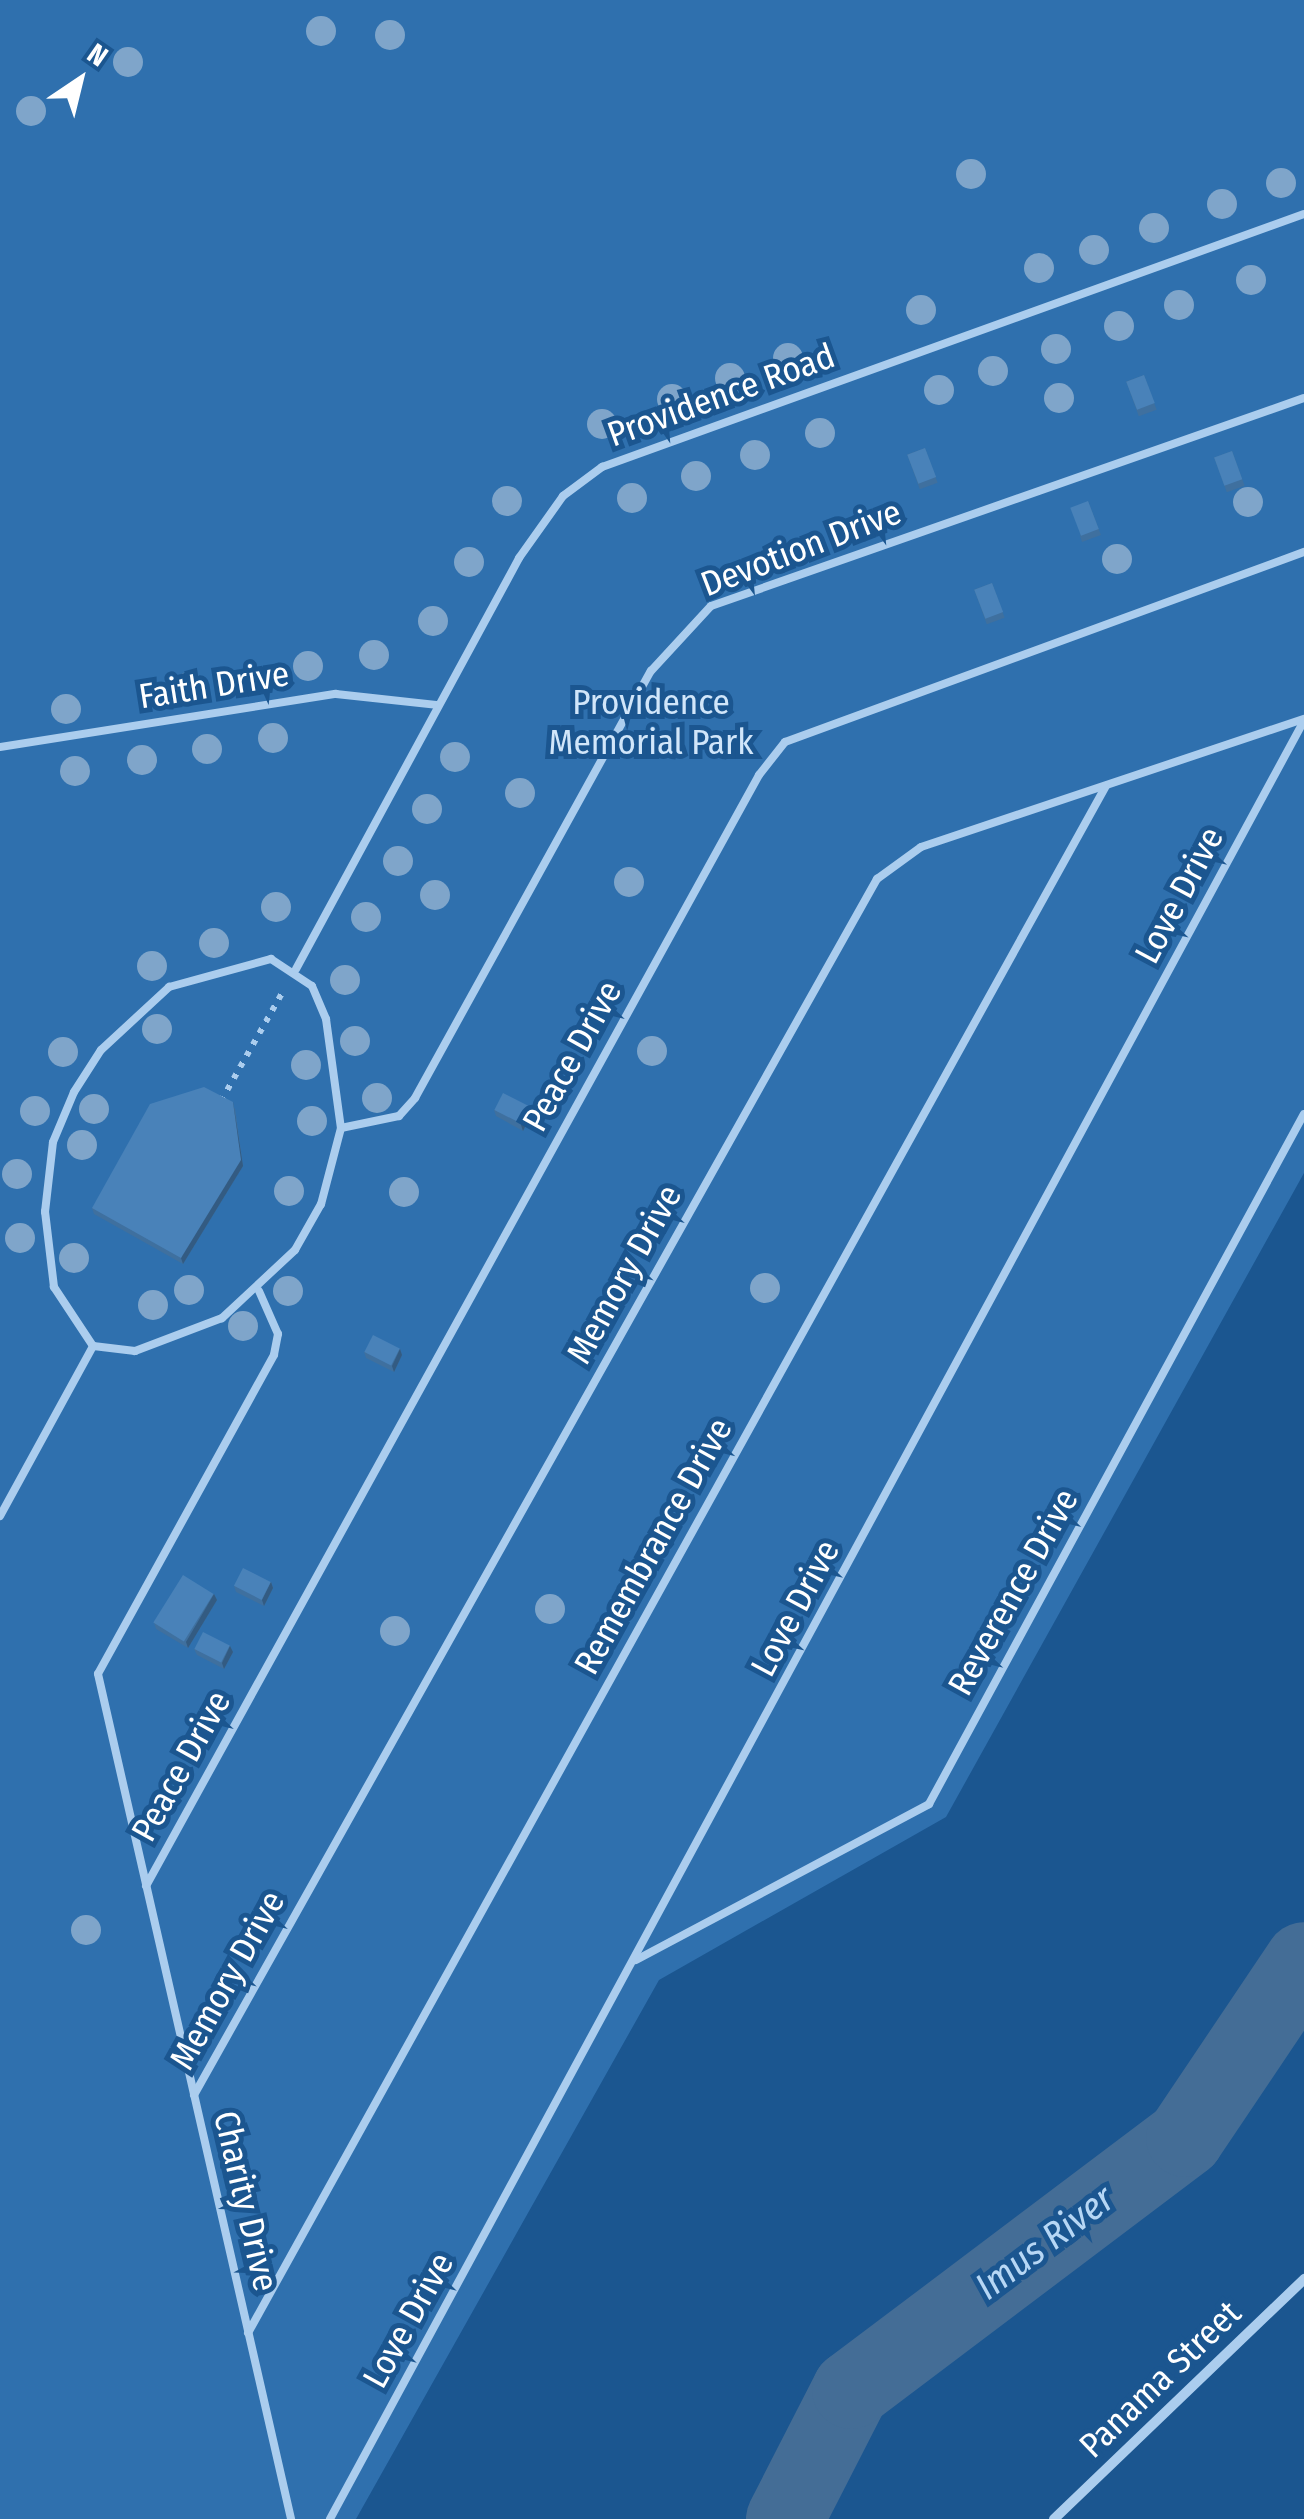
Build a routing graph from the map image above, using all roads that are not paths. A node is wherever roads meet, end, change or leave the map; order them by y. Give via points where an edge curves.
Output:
1 (1304, 214) edge
2 (1304, 398) edge
3 (1304, 552) edge
4 (438, 705) junction
5 (1304, 720) edge
6 (0, 747) edge
7 (1106, 786) junction
8 (296, 969) junction
9 (1304, 1114) edge
10 (341, 1128) junction
11 (259, 1291) junction
12 (93, 1346) junction
13 (0, 1516) edge
14 (146, 1886) junction
15 (636, 1960) junction
16 (194, 2096) junction
17 (1304, 2279) edge
18 (248, 2333) junction
19 (291, 2519) edge
20 (330, 2519) edge
21 (1054, 2519) edge

1 - 4 lane, Providence Road via 602,467 563,496 519,558
2 - 10 lane, Devotion Drive via 710,606 651,671 414,1098 399,1116
3 - 14 lane, Peace Drive via 786,742 759,775
4 - 6 lane, Faith Drive via 336,694
4 - 8 lane, Providence Road
5 - 7 lane, Memory Drive
5 - 15 lane, Love Drive
7 - 16 lane, Memory Drive via 921,847 877,879
7 - 18 lane, Remembrance Drive
8 - 10 lane via 326,1019
8 - 12 lane via 246,961 169,987 101,1050 74,1092 53,1142 45,1212 54,1287
9 - 15 lane, Reverence Drive via 929,1804
10 - 11 lane via 321,1204
11 - 12 lane via 172,1342 134,1352
11 - 14 lane, Charity Drive via 278,1334 274,1355 98,1674
12 - 13 lane
14 - 16 lane, Charity Drive
15 - 20 lane, Love Drive
16 - 18 lane, Charity Drive
17 - 21 street, Panama Street
18 - 19 lane, Charity Drive

